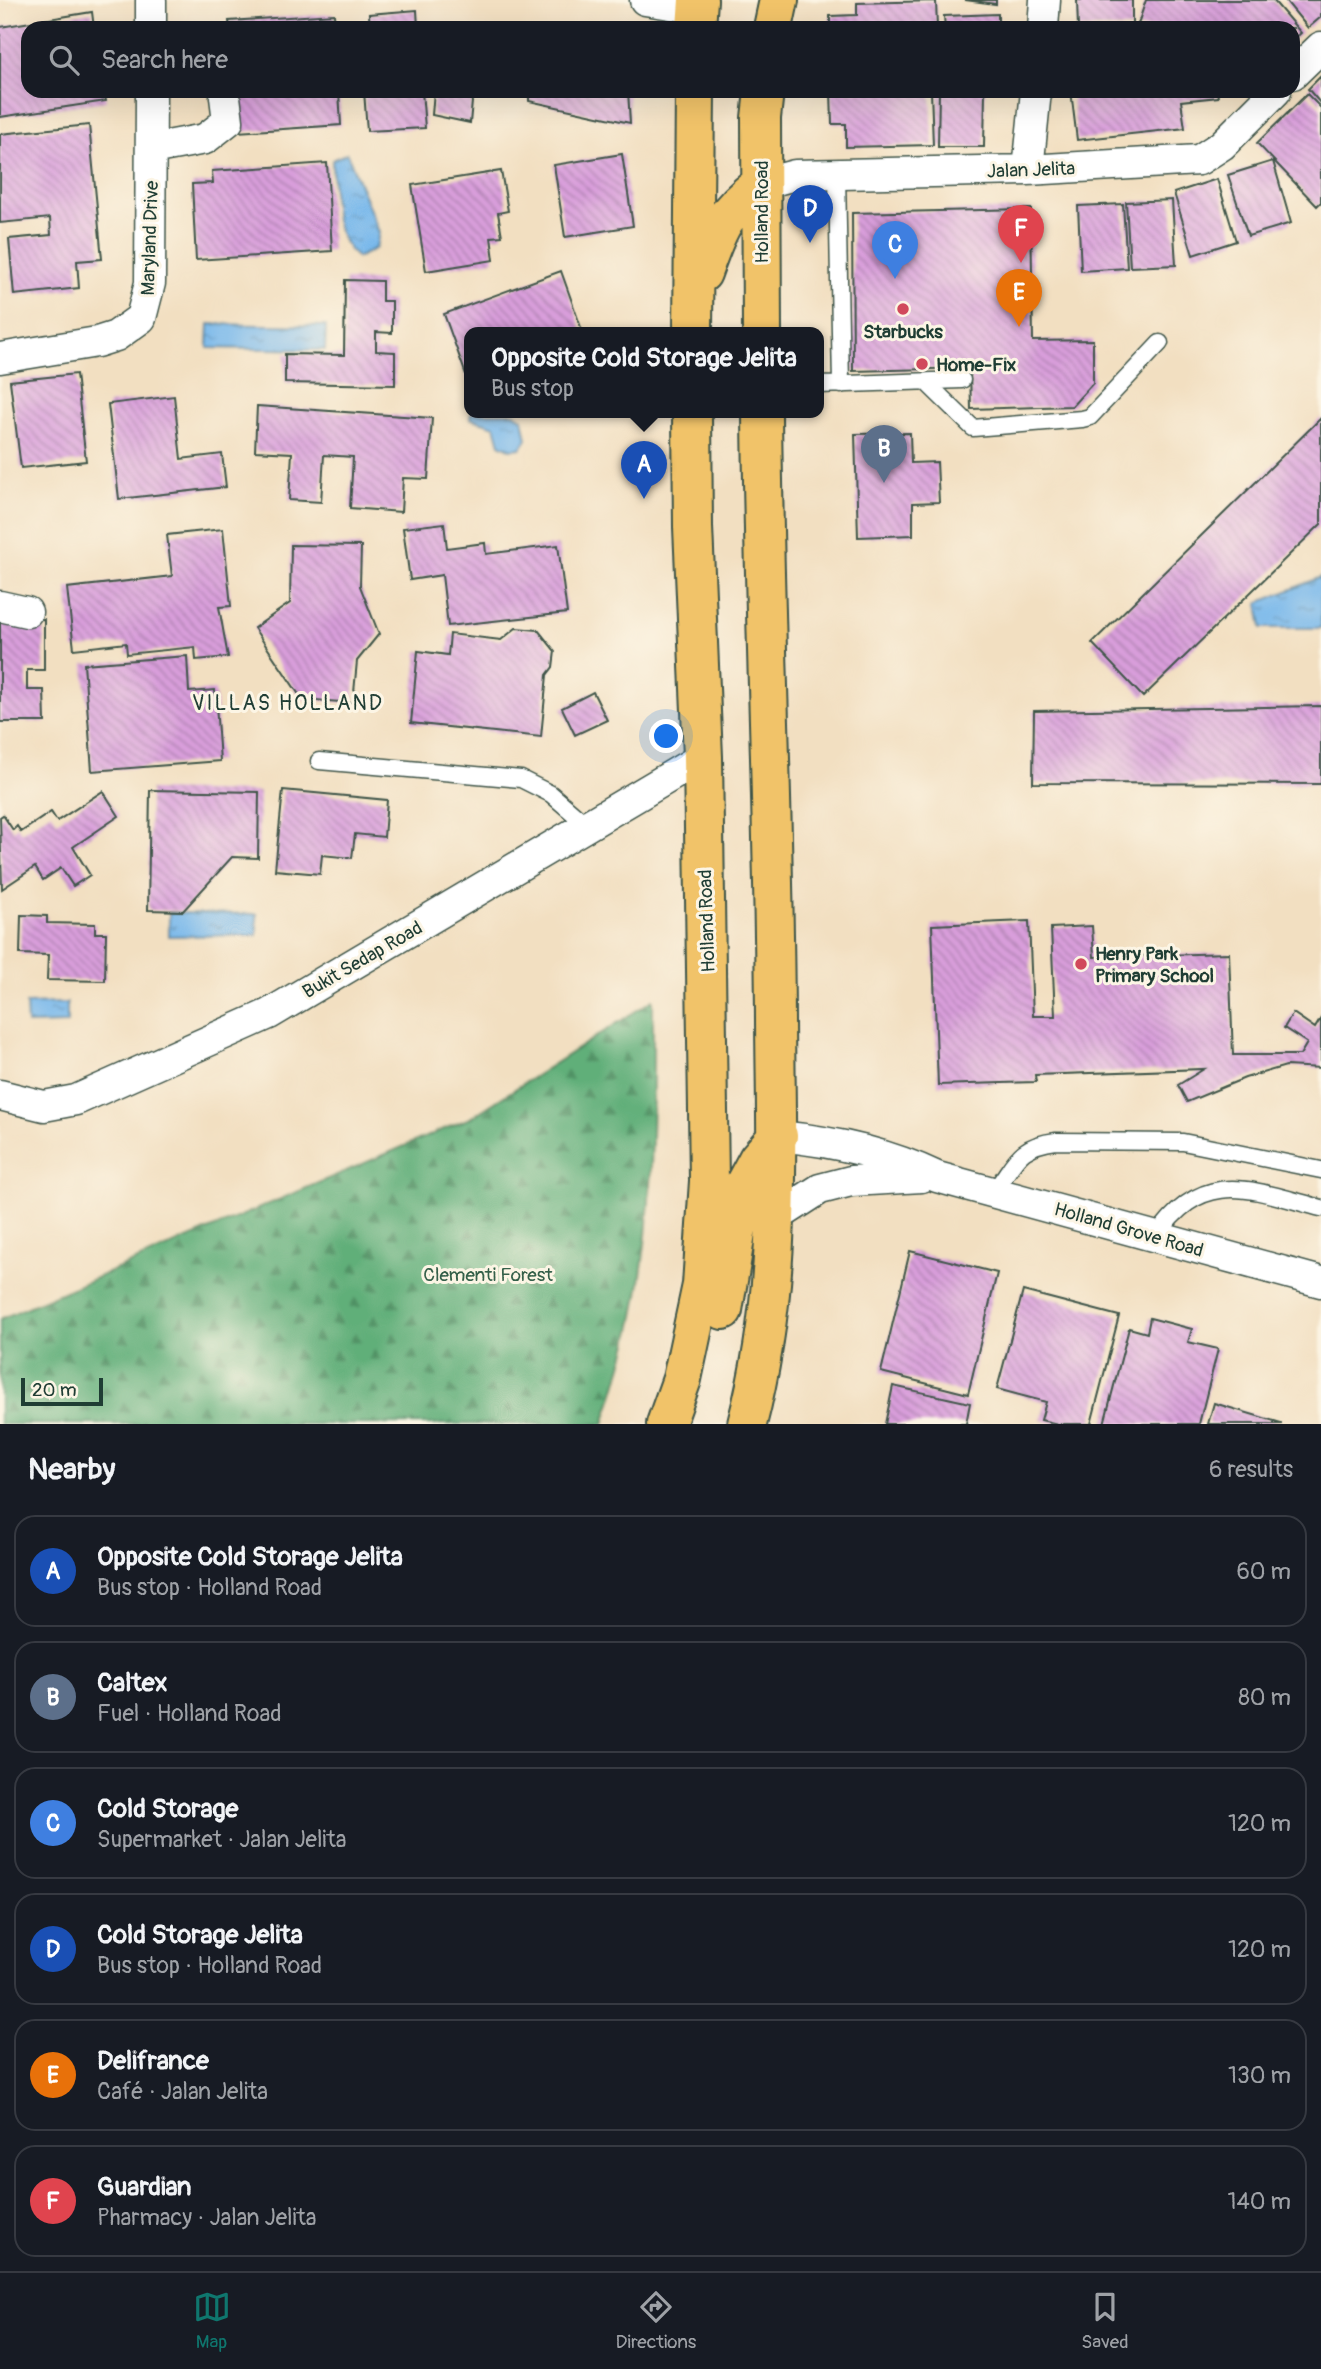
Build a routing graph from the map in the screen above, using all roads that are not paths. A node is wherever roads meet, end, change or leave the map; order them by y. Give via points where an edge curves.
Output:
1 (151, 0) edge
2 (645, 0) edge
3 (779, 0) edge
4 (1045, 0) edge
5 (697, 12) edge
6 (151, 21) edge
7 (774, 21) edge
8 (1043, 21) edge
9 (1321, 47) edge
10 (1300, 67) edge
11 (151, 98) edge
12 (225, 98) edge
13 (695, 98) edge
14 (764, 98) edge
15 (1035, 98) edge
16 (1269, 98) edge
17 (151, 149) junction
18 (1028, 170) junction
19 (837, 174) junction
20 (761, 184) junction
21 (693, 315) edge
22 (762, 327) edge
23 (1160, 343) dead end
24 (0, 358) edge
25 (962, 380) dead end
26 (928, 383) junction
27 (824, 385) edge
28 (841, 385) junction
29 (692, 418) edge
30 (762, 418) edge
31 (703, 757) junction
32 (319, 761) dead end
33 (588, 826) junction
34 (0, 1095) edge
35 (778, 1136) junction
36 (1321, 1170) edge
37 (937, 1177) junction
38 (994, 1191) junction
39 (1321, 1208) edge
40 (778, 1216) junction
41 (1156, 1237) junction
42 (1321, 1282) edge
43 (666, 1424) edge
44 (695, 1424) edge
45 (747, 1424) edge

1 - 6 street
2 - 5 street
3 - 7 main road
4 - 8 street
9 - 10 street
11 - 17 street, Maryland Drive
12 - 17 street via 228,121 205,139
13 - 21 main road
14 - 20 main road, Holland Road
15 - 18 street
16 - 18 street, Jalan Jelita via 1222,145 1199,160
17 - 24 street, Maryland Drive via 150,283 141,318 116,337
18 - 19 street, Jalan Jelita
19 - 20 street, Jalan Jelita via 795,175
19 - 28 lane
20 - 21 main road via 723,219
20 - 22 main road, Holland Road
23 - 26 lane via 1090,417 1082,419 973,428
25 - 26 lane
26 - 28 lane
27 - 28 lane
29 - 31 main road, Holland Road
30 - 35 main road
31 - 33 street, Bukit Sedap Road
31 - 43 main road, Holland Road via 709,1181 704,1269 689,1352
32 - 33 lane via 522,779 551,794
33 - 34 street, Bukit Sedap Road via 269,1014 145,1071 76,1100 44,1106
35 - 37 street, Holland Grove Road via 811,1139 910,1164
35 - 40 main road
35 - 44 main road via 744,1185 717,1346
36 - 38 lane via 1183,1142 1056,1141 1021,1151
37 - 38 street, Holland Grove Road
37 - 40 street, Holland Grove Road via 851,1181 820,1189
38 - 41 street, Holland Grove Road
39 - 41 lane via 1223,1187 1172,1213
40 - 45 main road via 770,1302
41 - 42 street, Holland Grove Road

